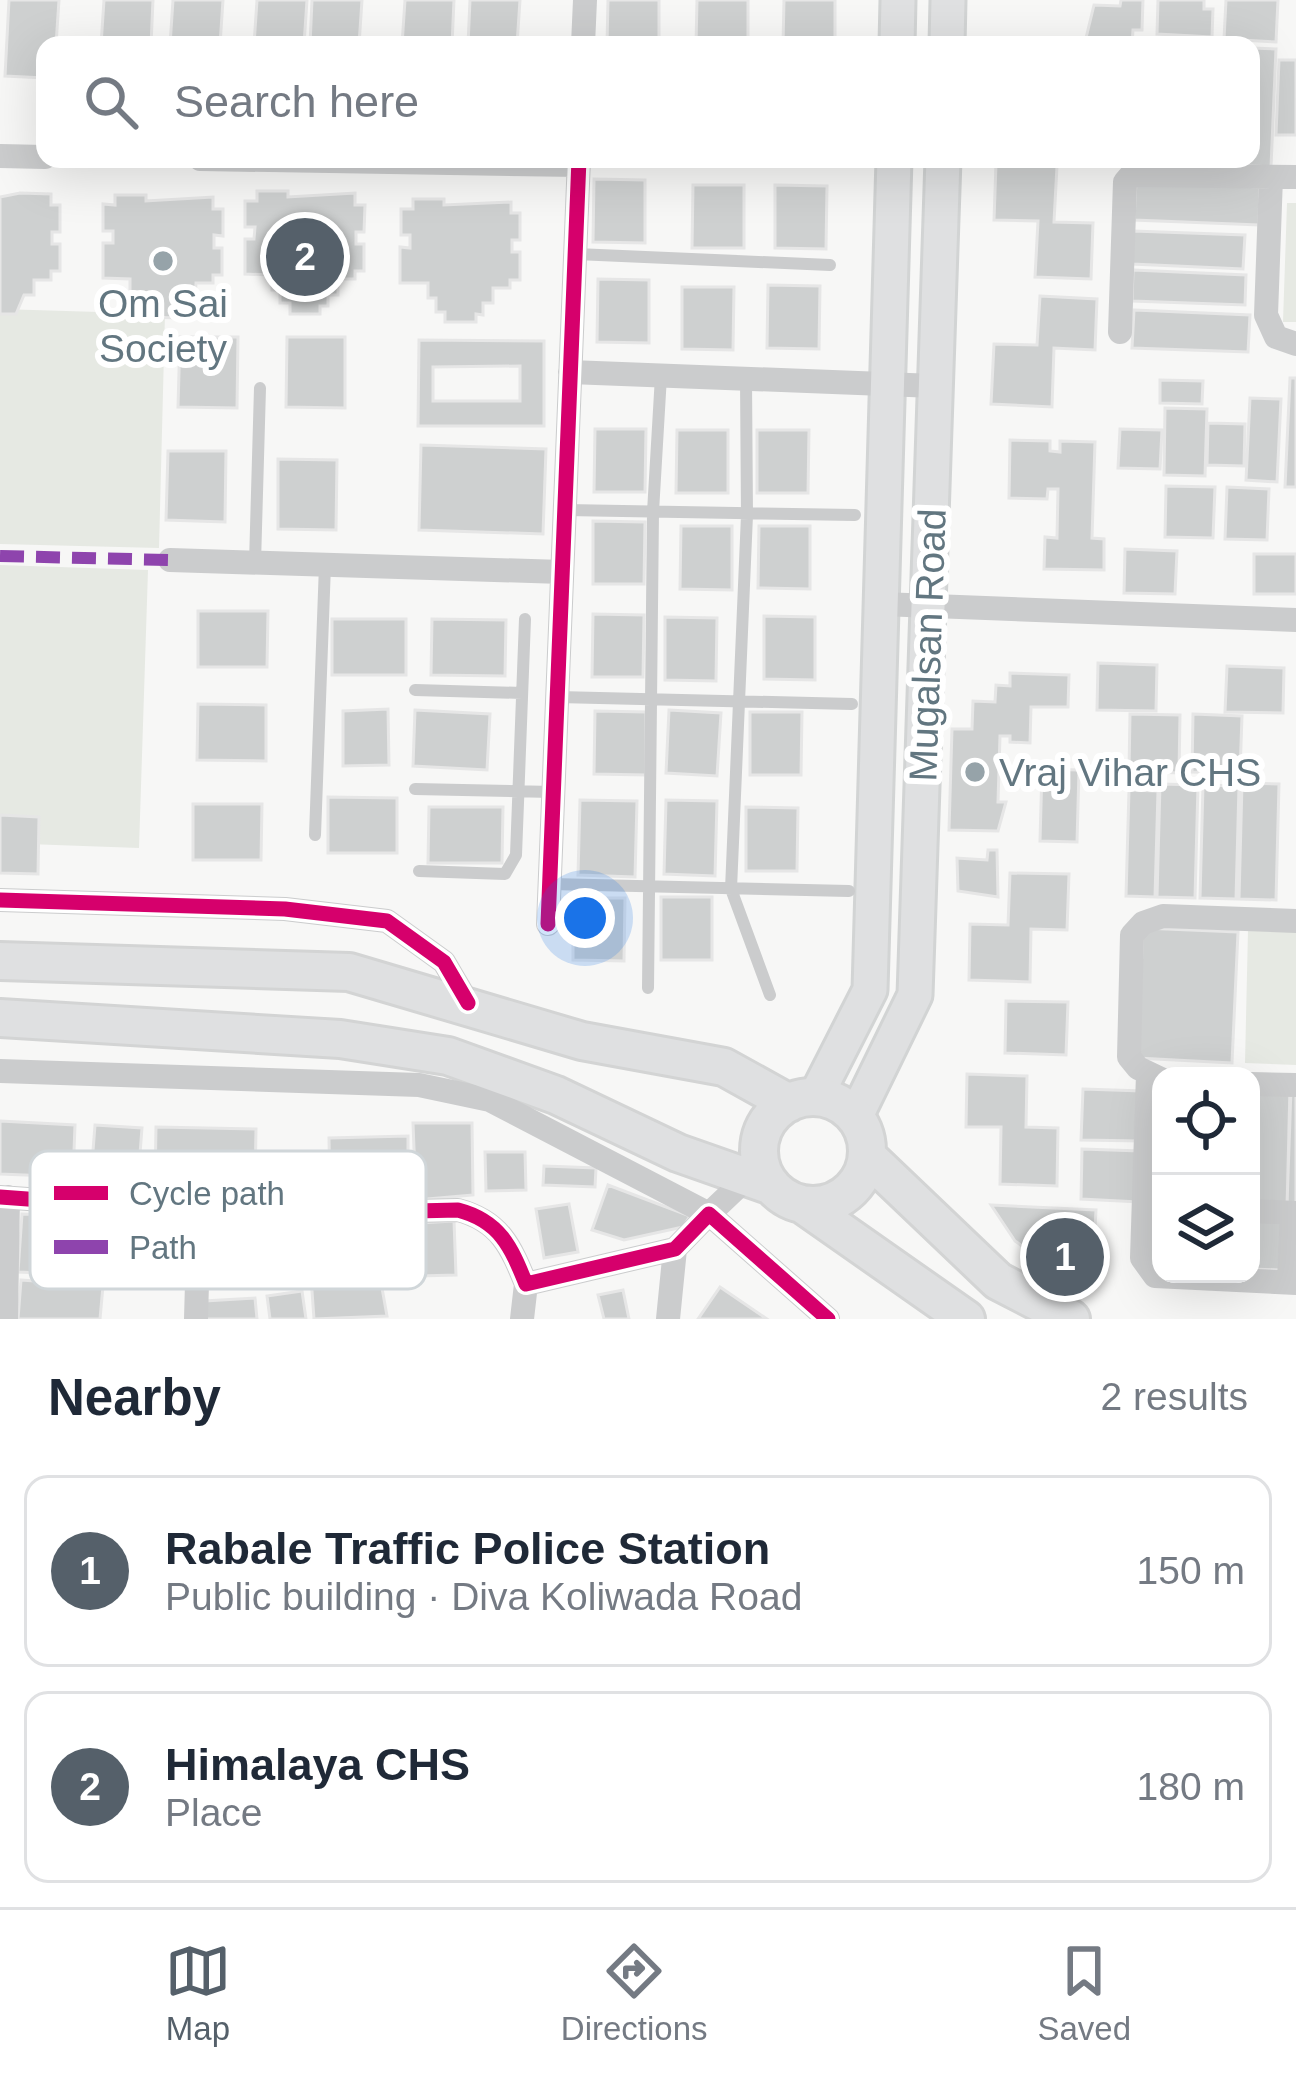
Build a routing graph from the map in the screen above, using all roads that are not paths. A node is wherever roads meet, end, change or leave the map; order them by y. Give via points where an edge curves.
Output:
1 (585, 0) edge
2 (898, 0) edge
3 (948, 0) edge
4 (584, 36) edge
5 (897, 36) edge
6 (947, 36) edge
7 (0, 156) edge
8 (36, 157) edge
9 (579, 168) edge
10 (894, 168) edge
11 (943, 168) edge
12 (1284, 177) edge
13 (575, 254) junction
14 (830, 265) dead end
15 (1120, 332) dead end
16 (1296, 344) edge
17 (570, 372) junction
18 (661, 376) junction
19 (746, 378) junction
20 (888, 381) junction
21 (935, 386) junction
22 (260, 388) dead end
23 (565, 510) junction
24 (653, 512) junction
25 (747, 514) junction
26 (855, 515) dead end
27 (170, 560) dead end
28 (256, 563) junction
29 (326, 565) junction
30 (562, 572) junction
31 (881, 604) junction
32 (928, 606) junction
33 (525, 619) dead end
34 (1296, 620) edge
35 (415, 690) dead end
36 (522, 693) junction
37 (557, 697) junction
38 (654, 700) junction
39 (737, 701) junction
40 (852, 704) dead end
41 (416, 789) dead end
42 (518, 792) junction
43 (554, 793) junction
44 (315, 836) dead end
45 (419, 871) dead end
46 (550, 884) junction
47 (651, 887) junction
48 (731, 889) junction
49 (849, 891) dead end
50 (0, 900) edge
51 (1296, 921) edge
52 (548, 924) dead end
53 (0, 961) edge
54 (648, 988) dead end
55 (770, 995) dead end
56 (467, 1004) junction
57 (0, 1018) edge
58 (0, 1071) edge
59 (1152, 1074) edge
60 (1296, 1085) edge
61 (1260, 1086) edge
62 (802, 1100) junction
63 (855, 1118) junction
64 (868, 1157) junction
65 (774, 1189) junction
66 (4, 1197) edge
67 (426, 1210) edge
68 (1152, 1211) edge
69 (1260, 1211) edge
70 (1294, 1213) edge
71 (709, 1214) junction
72 (675, 1249) junction
73 (1152, 1272) edge
74 (1260, 1279) edge
75 (1293, 1282) edge
76 (526, 1284) junction
77 (197, 1289) edge
78 (6, 1319) edge
79 (196, 1319) edge
80 (522, 1319) edge
81 (668, 1319) edge
82 (828, 1319) edge
83 (966, 1319) edge
84 (1071, 1319) edge

1 - 4 street
2 - 5 main road
3 - 6 main road
7 - 8 street
9 - 13 street
10 - 20 main road, Mugalsan Road
11 - 21 main road, Mugalsan Road
12 - 15 street via 1131,175
12 - 16 street via 1266,315 1276,337
13 - 14 lane
13 - 17 street
17 - 18 street
17 - 23 street
18 - 19 street
18 - 24 lane
19 - 20 street
19 - 25 lane
20 - 21 street
20 - 31 main road, Mugalsan Road
21 - 32 main road, Mugalsan Road
22 - 28 lane
23 - 24 lane
23 - 30 street
24 - 25 lane
24 - 38 lane
25 - 26 lane
25 - 39 lane
27 - 28 street
28 - 29 street
29 - 30 street
29 - 44 lane
30 - 37 street
31 - 32 street
31 - 62 main road, Mugalsan Road via 870,990
32 - 34 street
32 - 63 main road, Mugalsan Road via 915,995
33 - 36 lane
35 - 36 lane
36 - 42 lane
37 - 38 lane
37 - 43 street
38 - 39 lane
38 - 47 lane
39 - 40 lane
39 - 48 lane
41 - 42 lane
42 - 43 lane
42 - 45 lane via 516,855 506,874
43 - 46 street
46 - 47 lane
46 - 52 street
47 - 48 lane
47 - 54 lane
48 - 49 lane
48 - 55 lane
50 - 56 street via 285,909 387,921 444,962
51 - 59 street via 1163,916 1143,923 1127,959 1127,1035 1129,1057
53 - 56 main road via 349,972
56 - 62 main road via 582,1041 724,1066
57 - 65 main road via 340,1039 448,1055
58 - 71 street via 419,1085 490,1100
60 - 61 street
62 - 63 main road via 833,1100
62 - 65 main road via 769,1120 761,1135 763,1170
63 - 64 main road
64 - 65 main road via 853,1189 820,1204
64 - 84 main road via 998,1281
65 - 71 street
65 - 83 main road
66 - 78 street
67 - 76 street via 482,1216 508,1240
68 - 73 street via 1142,1258
69 - 70 street
70 - 75 street
71 - 72 street
71 - 82 street
72 - 76 street
72 - 81 street
74 - 75 street
76 - 80 street
77 - 79 street

